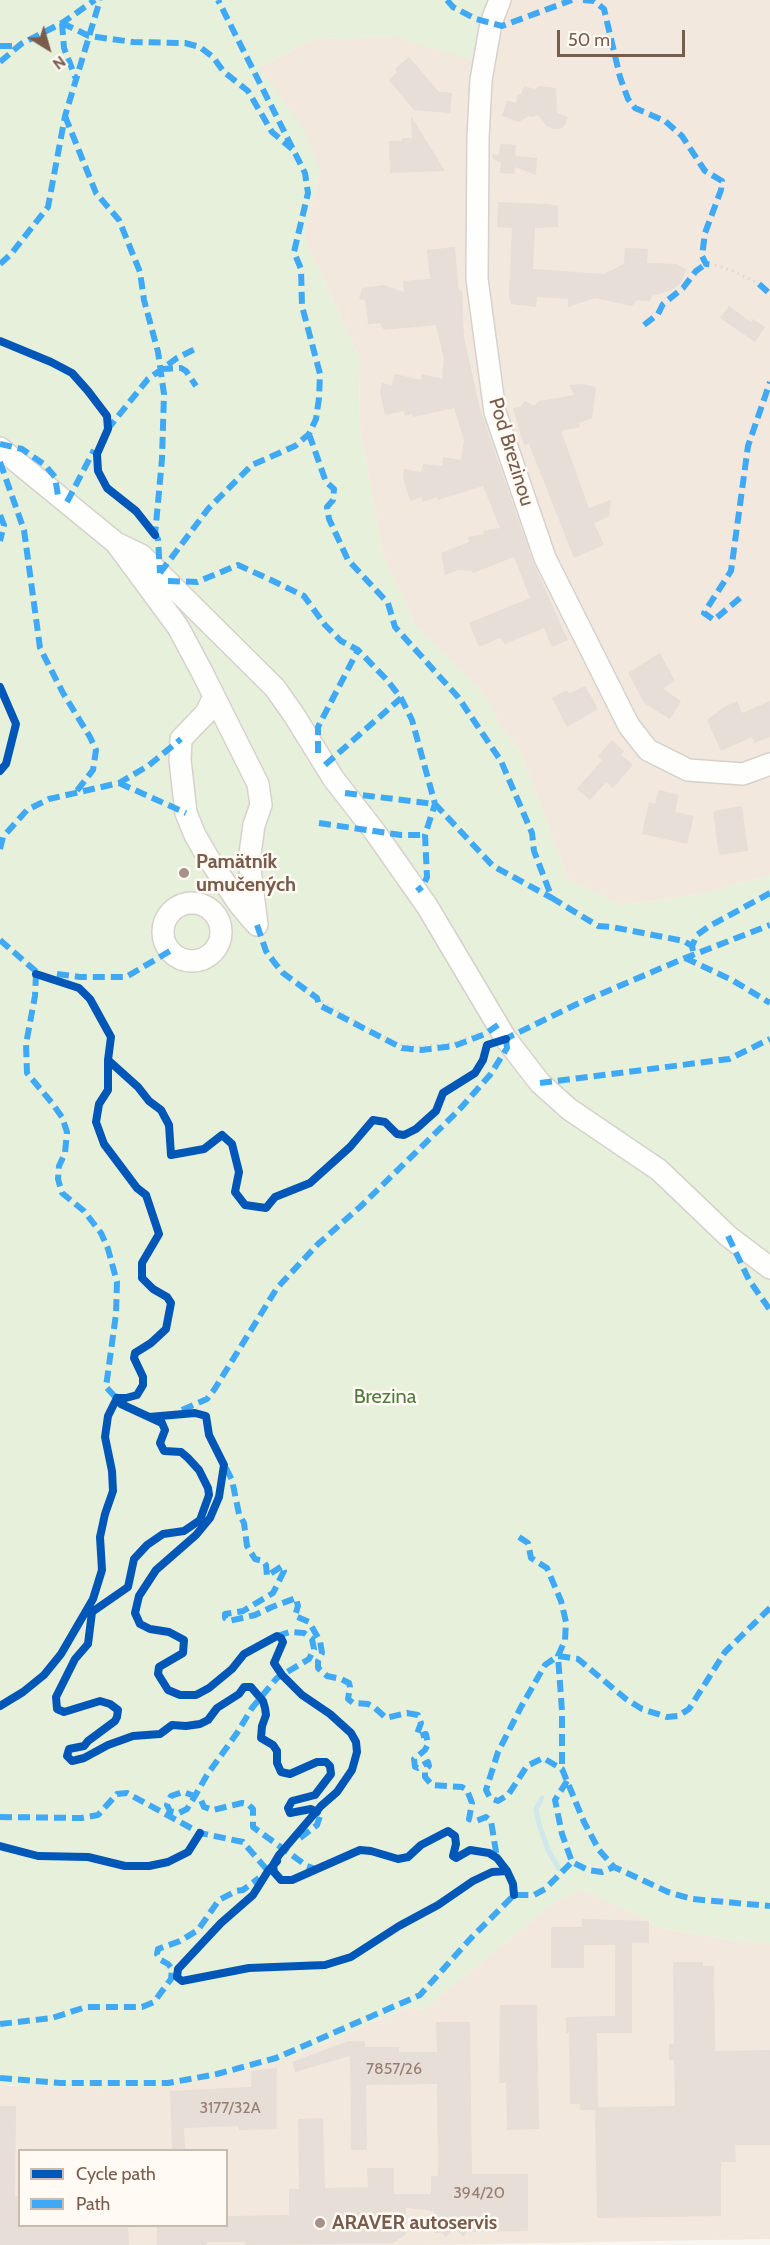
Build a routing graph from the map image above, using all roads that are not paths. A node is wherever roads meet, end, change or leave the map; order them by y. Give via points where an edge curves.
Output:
1 (500, 0) edge
2 (0, 448) edge
3 (116, 543) junction
4 (214, 696) junction
5 (770, 764) edge
6 (219, 874) junction
7 (210, 909) dead end
8 (770, 1268) edge

1 - 5 street, Pod Brezinou via 491,23 481,80 477,279 495,412 545,558 629,726 648,750 688,770 743,774
2 - 3 street
3 - 4 street via 178,627
3 - 8 street via 141,555 275,688 333,778 427,906 506,1039 540,1083 570,1109 658,1170 728,1236
4 - 6 street via 206,713 181,739 180,760 186,813
4 - 6 street via 258,784 261,805 249,861 256,925
6 - 7 street

